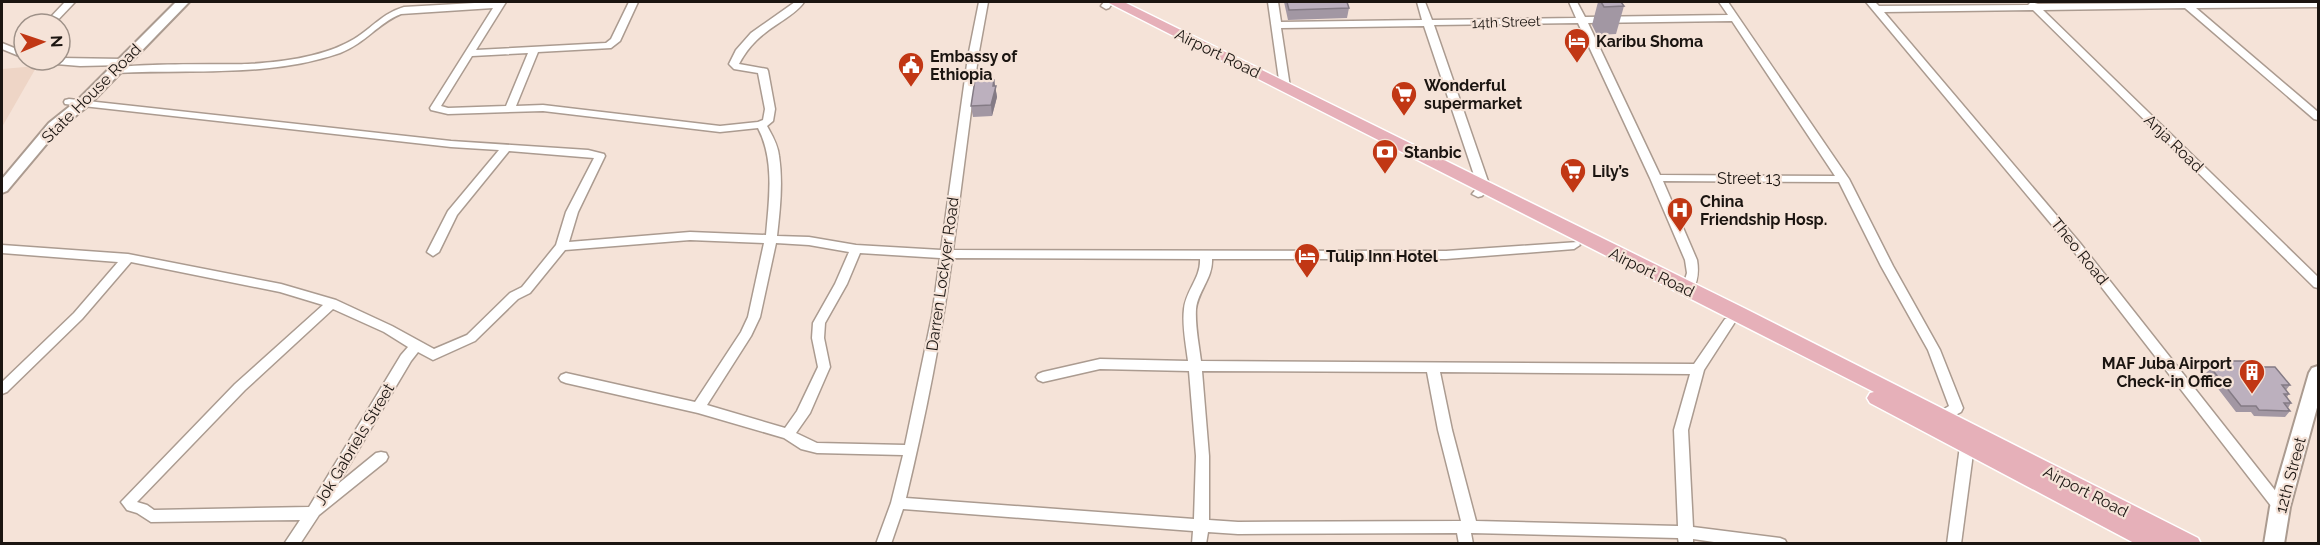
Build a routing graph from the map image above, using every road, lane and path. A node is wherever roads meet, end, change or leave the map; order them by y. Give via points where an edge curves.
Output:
1 (169, 2) edge
2 (183, 2) edge
3 (633, 2) edge
4 (800, 2) edge
5 (984, 2) edge
6 (1273, 2) edge
7 (1421, 2) edge
8 (1573, 2) edge
9 (1724, 2) edge
10 (496, 3) edge
11 (1106, 3) edge
12 (2184, 3) edge
13 (2032, 4) edge
14 (2319, 4) edge
15 (1874, 5) edge
16 (1735, 18) junction
17 (1582, 20) junction
18 (1428, 24) junction
19 (1277, 25) junction
20 (534, 51) junction
21 (471, 53) junction
22 (72, 62) edge
23 (116, 65) junction
24 (1285, 87) junction
25 (76, 102) junction
26 (510, 109) junction
27 (2319, 117) edge
28 (761, 125) junction
29 (507, 147) junction
30 (1656, 178) junction
31 (1843, 179) junction
32 (2, 188) edge
33 (1481, 190) junction
34 (771, 239) junction
35 (1574, 245) junction
36 (562, 246) junction
37 (2, 249) edge
38 (856, 249) junction
39 (434, 252) dead end
40 (945, 254) junction
41 (1206, 254) junction
42 (128, 258) junction
43 (2319, 284) edge
44 (1688, 289) junction
45 (332, 303) junction
46 (1729, 322) junction
47 (417, 345) junction
48 (1196, 366) junction
49 (1433, 368) junction
50 (1698, 369) junction
51 (2319, 373) edge
52 (1043, 377) dead end
53 (566, 378) dead end
54 (2, 389) edge
55 (698, 408) junction
56 (1941, 418) junction
57 (788, 434) junction
58 (1967, 446) junction
59 (911, 450) junction
60 (381, 457) dead end
61 (898, 503) junction
62 (2280, 507) junction
63 (1202, 525) junction
64 (1466, 527) junction
65 (1686, 538) edge
66 (291, 543) edge
67 (883, 543) edge
68 (1199, 543) edge
69 (1466, 543) edge
70 (1780, 543) edge
71 (1954, 543) edge
72 (2157, 543) edge
73 (2190, 543) edge
74 (2274, 543) edge

1 - 23 main road
2 - 23 main road, State House Road
3 - 20 street via 615,41 608,46
4 - 28 street via 753,36 734,64 763,71 770,109 768,121
5 - 40 street, Darren Lockyer Road
6 - 19 street
7 - 18 street
8 - 17 street
9 - 16 street
10 - 21 street
10 - 23 street via 392,13 350,45 281,65
11 - 24 main road, Airport Road
11 - 33 main road, Airport Road
12 - 13 street
12 - 14 street
12 - 27 street
13 - 15 street
13 - 43 street, Anja Road
15 - 62 street, Theo Road via 2076,246
16 - 17 street, 14th Street
16 - 31 street
17 - 18 street, 14th Street
17 - 30 street
18 - 19 street, 14th Street
18 - 33 street
19 - 24 street
20 - 21 street
20 - 26 street
21 - 26 street via 435,108
22 - 23 street
23 - 25 main road, State House Road
24 - 33 main road, Airport Road
25 - 29 street
25 - 32 main road, State House Road
26 - 28 street via 543,108 712,128
28 - 34 street via 774,155
29 - 36 street via 600,156 572,212
29 - 39 street via 452,214
30 - 31 street, Street 13
30 - 44 street via 1691,260 1694,273
31 - 56 street via 1934,350 1956,408
33 - 35 main road, Airport Road
33 - 44 main road, Airport Road
34 - 36 street via 690,236
34 - 38 street
34 - 55 street via 754,317
35 - 41 street via 1446,255
35 - 46 main road, Airport Road
36 - 47 street via 526,290 514,296 471,338 433,355
37 - 42 street
38 - 40 street
38 - 57 street via 819,323 824,368 803,413
40 - 41 street
40 - 59 street, Darren Lockyer Road via 939,316
41 - 48 street via 1206,278 1193,294 1190,309
42 - 45 street via 281,288
42 - 54 street via 78,316
44 - 56 main road, Airport Road
45 - 47 street
45 - 60 street via 240,387 128,502 151,516 310,514
46 - 50 street
46 - 58 main road, Airport Road
47 - 66 street, Jok Gabriels Street
48 - 49 street
48 - 52 street via 1100,364
48 - 63 street via 1202,424
49 - 50 street
49 - 64 street
50 - 65 street via 1681,430
51 - 62 main road, 12th Street
53 - 55 street
55 - 57 street
56 - 73 main road, Airport Road
57 - 59 street via 817,448
58 - 71 street
58 - 72 main road, Airport Road
59 - 61 street, Darren Lockyer Road
61 - 63 street
61 - 67 street, Darren Lockyer Road
62 - 74 main road, 12th Street
63 - 64 street
63 - 68 street
64 - 65 street
64 - 69 street
65 - 70 street

